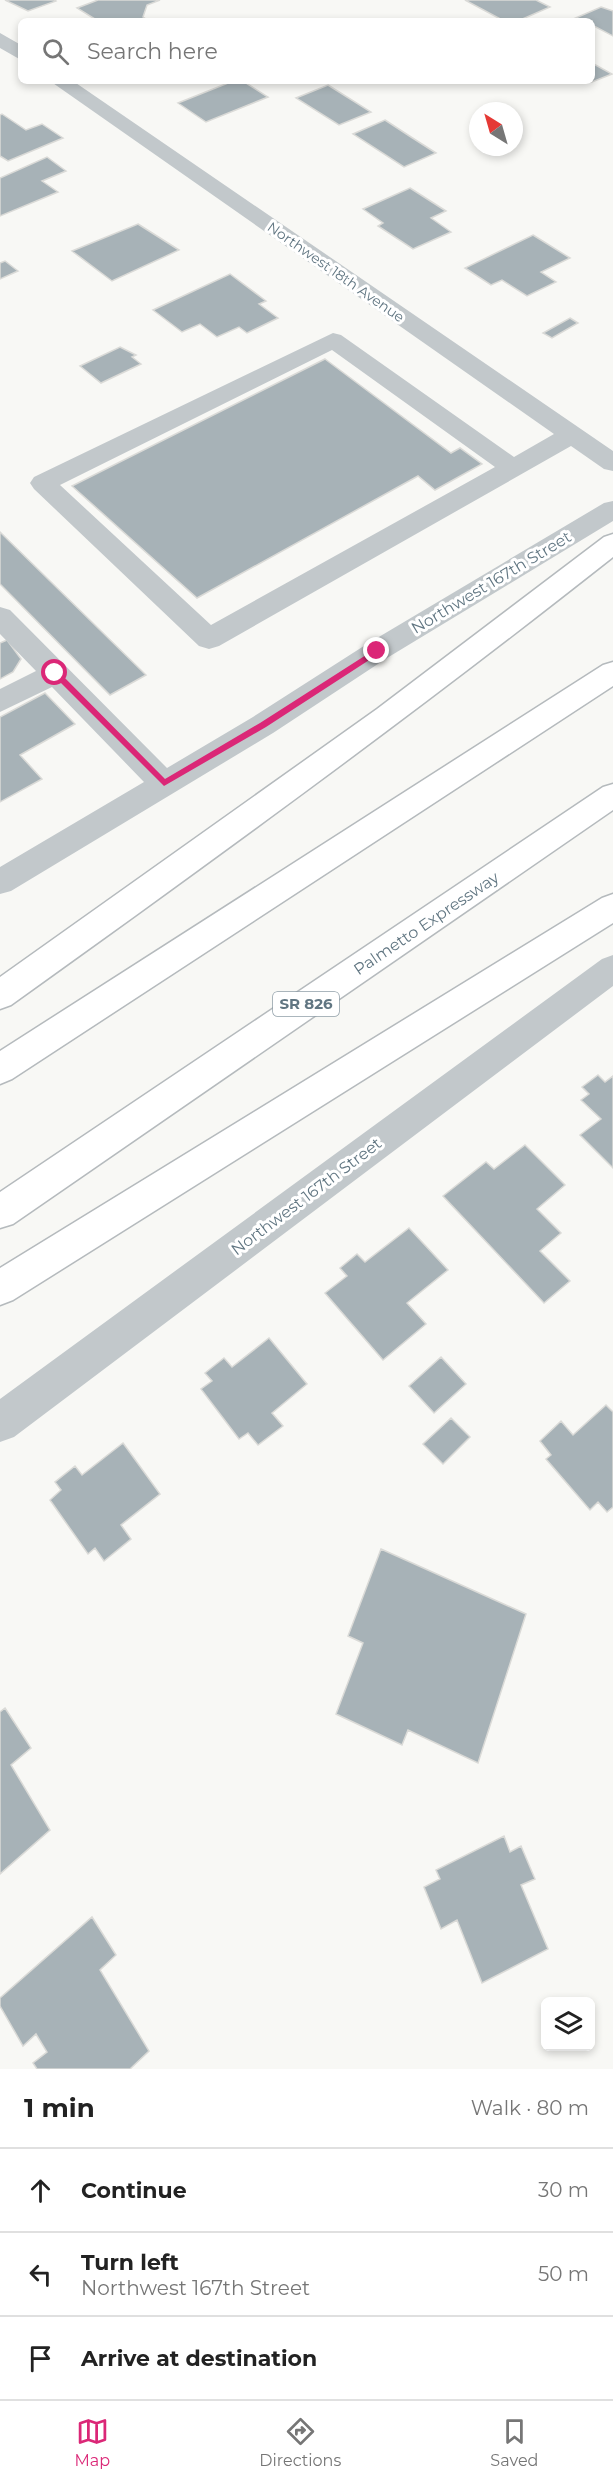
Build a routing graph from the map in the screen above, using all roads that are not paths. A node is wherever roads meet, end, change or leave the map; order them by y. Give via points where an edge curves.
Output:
1 (0, 39) edge
2 (18, 52) edge
3 (64, 84) edge
4 (572, 435) junction
5 (613, 463) edge
6 (513, 468) junction
7 (613, 509) edge
8 (613, 543) edge
9 (0, 617) edge
10 (613, 672) edge
11 (55, 673) junction
12 (0, 702) edge
13 (164, 783) junction
14 (613, 795) edge
15 (0, 882) edge
16 (613, 907) edge
17 (613, 968) edge
18 (0, 995) edge
19 (0, 1069) edge
20 (0, 1212) edge
21 (0, 1288) edge
22 (0, 1424) edge

1 - 2 street
3 - 4 street, Northwest 18th Avenue
4 - 5 street, Northwest 18th Avenue
4 - 6 street
6 - 6 street via 209,639 43,483 333,340
7 - 13 street, Northwest 167th Street
8 - 18 highway via 497,635 185,865
9 - 11 street
10 - 19 highway
11 - 12 street
11 - 13 street
13 - 15 street, Northwest 167th Street
14 - 20 highway, Palmetto Expressway / SR 826
16 - 21 highway
17 - 22 street, Northwest 167th Street

